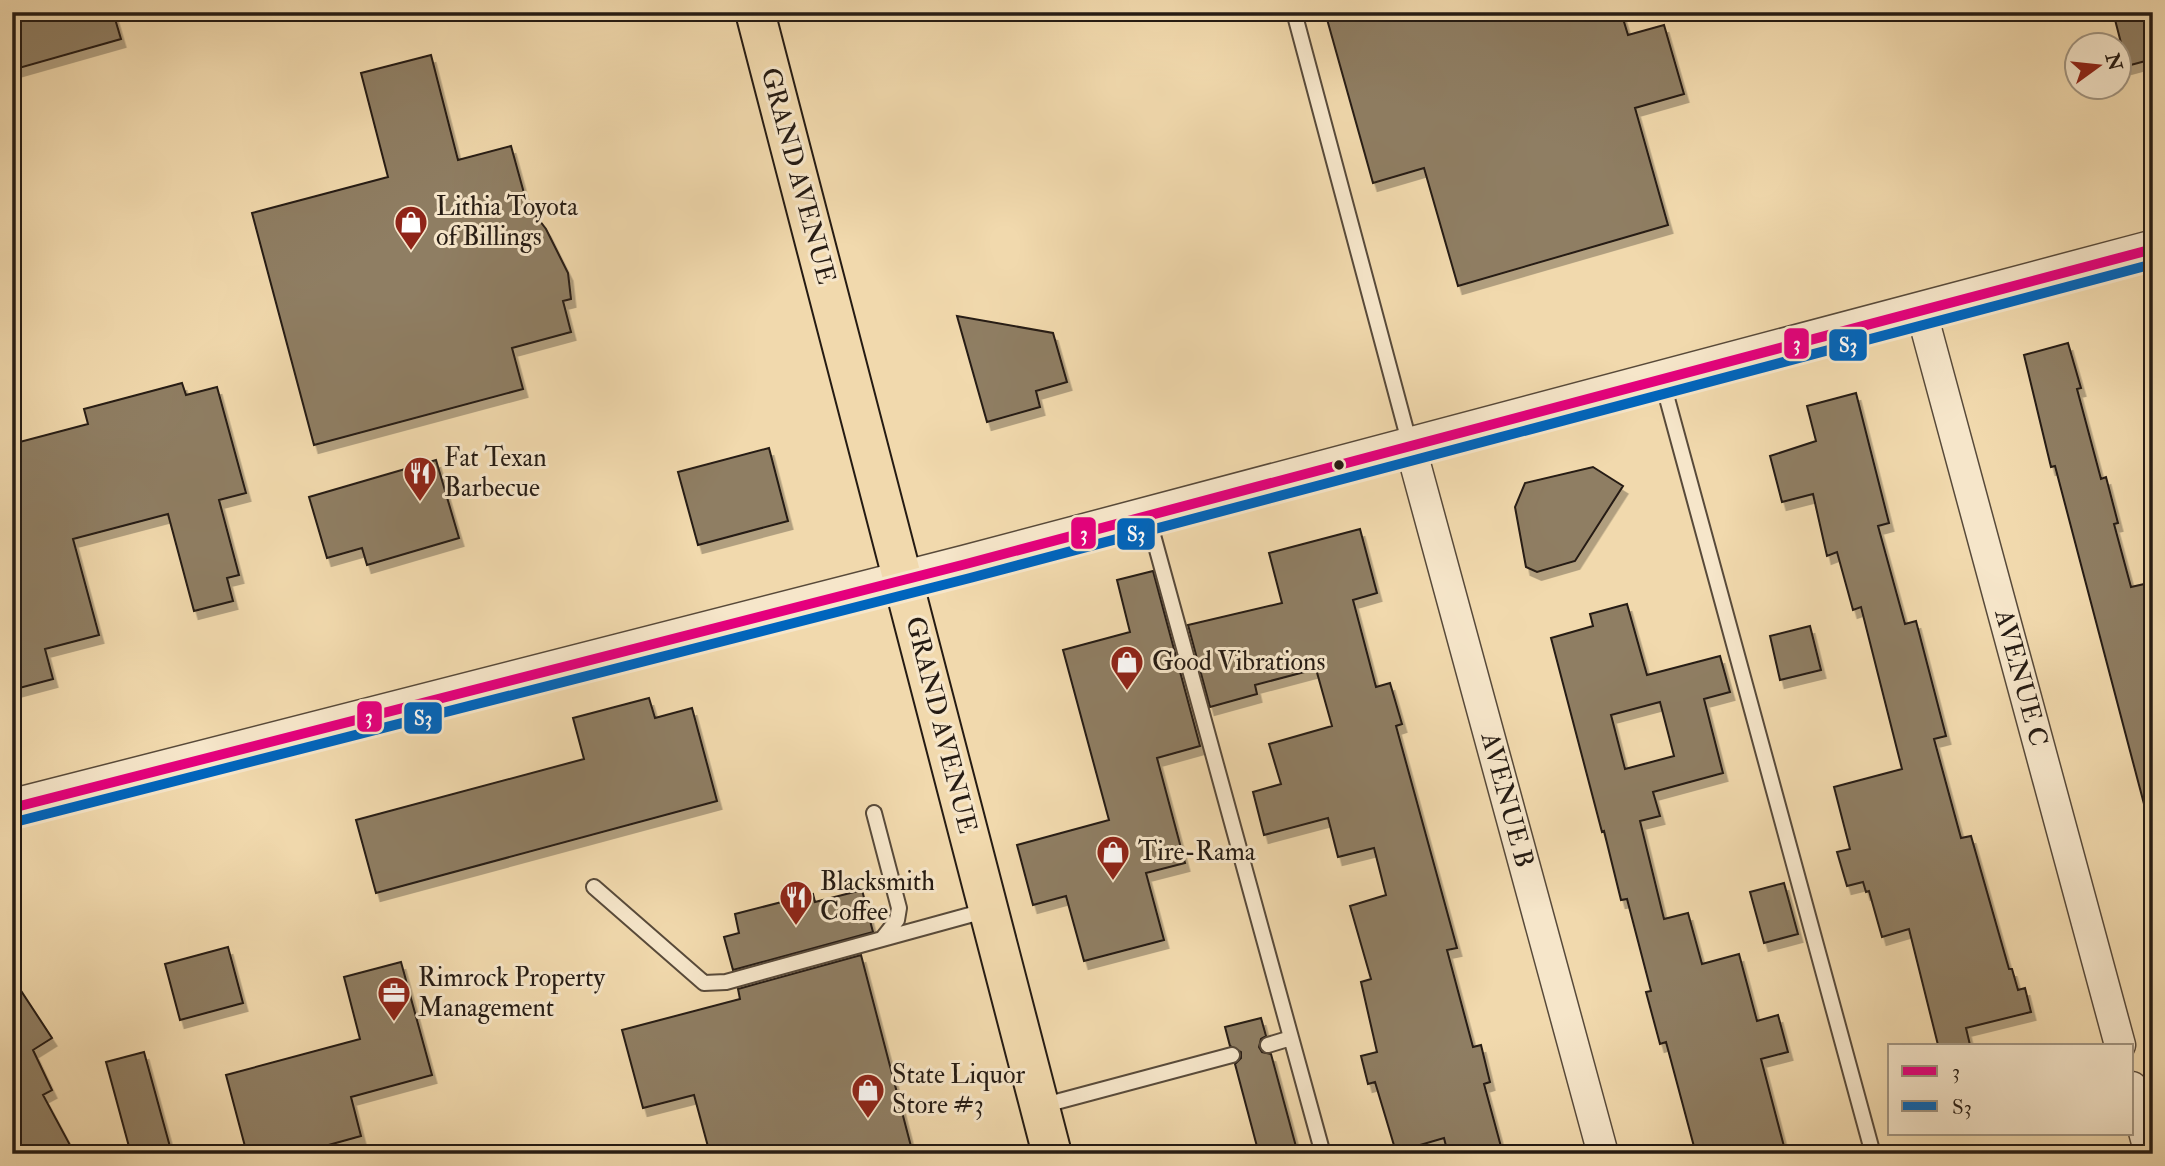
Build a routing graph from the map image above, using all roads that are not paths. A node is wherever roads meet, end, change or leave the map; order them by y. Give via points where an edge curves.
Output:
1 (755, 12) edge
2 (1294, 12) edge
3 (2153, 249) edge
4 (1921, 310) junction
5 (1661, 379) junction
6 (1410, 446) junction
7 (1148, 515) junction
8 (904, 580) junction
9 (12, 808) edge
10 (874, 813) dead end
11 (594, 887) dead end
12 (989, 910) junction
13 (882, 939) junction
14 (1291, 1038) junction
15 (2120, 1044) edge
16 (1268, 1045) dead end
17 (1232, 1055) dead end
18 (2134, 1094) edge
19 (1039, 1106) junction
20 (1052, 1154) edge
21 (1323, 1154) edge
22 (1603, 1154) edge
23 (1873, 1154) edge
24 (2150, 1154) edge

1 - 8 main road, GRAND AVENUE
2 - 6 lane
3 - 4 street
4 - 5 street
4 - 15 street, AVENUE C
5 - 6 street
5 - 23 lane
6 - 7 street
6 - 22 street, AVENUE B
7 - 8 street
7 - 14 lane
8 - 9 street
8 - 12 main road, GRAND AVENUE
10 - 13 lane via 899,908 897,920
11 - 13 lane via 704,983 726,982
12 - 13 lane
12 - 19 main road, GRAND AVENUE
14 - 16 lane
14 - 21 lane
17 - 19 lane
18 - 24 street
19 - 20 main road, GRAND AVENUE

